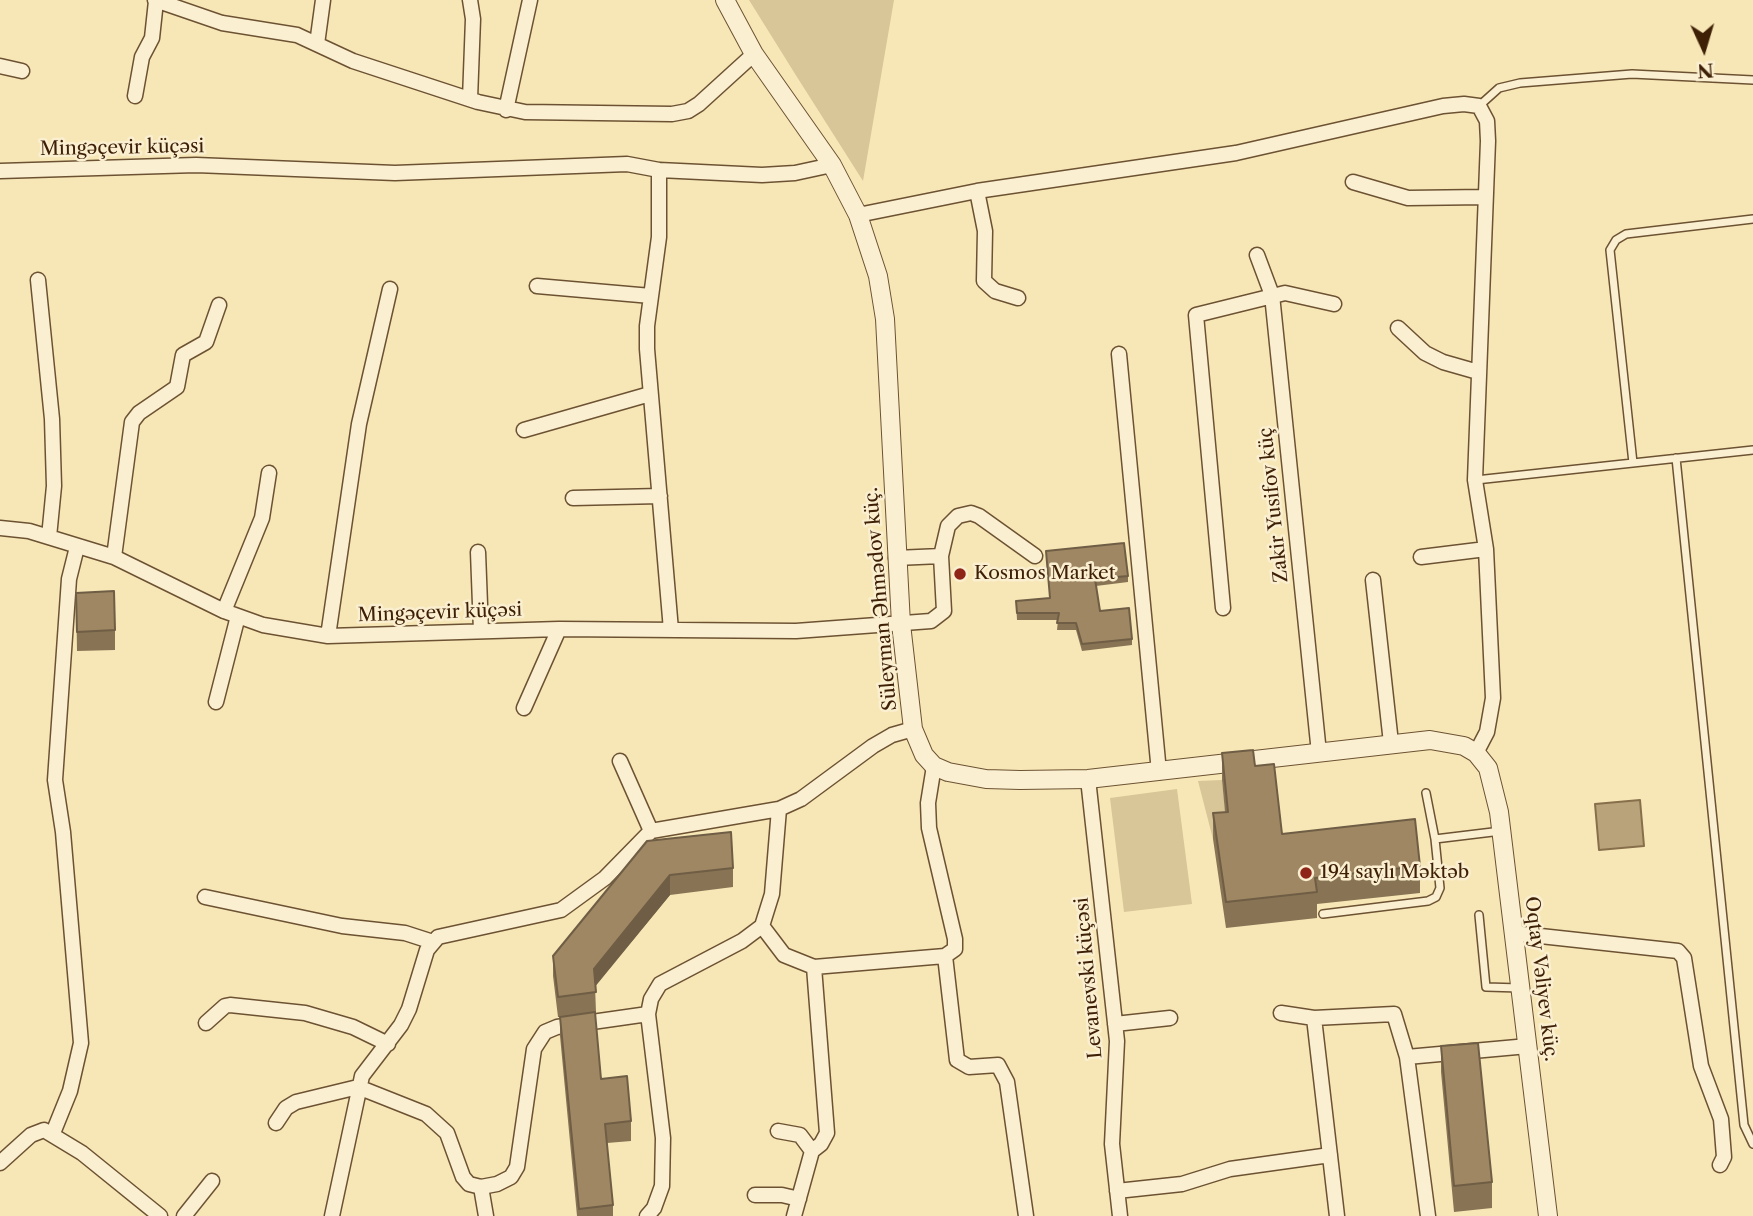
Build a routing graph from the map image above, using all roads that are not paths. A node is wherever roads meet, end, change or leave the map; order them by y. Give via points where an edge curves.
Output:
1 (323, 0) edge
2 (470, 0) edge
3 (530, 0) edge
4 (725, 0) edge
5 (156, 1) edge
6 (317, 44) junction
7 (754, 54) junction
8 (0, 66) edge
9 (22, 71) dead end
10 (1753, 80) edge
11 (135, 96) dead end
12 (470, 99) junction
13 (1479, 106) junction
14 (506, 110) junction
15 (832, 165) junction
16 (659, 170) junction
17 (0, 172) edge
18 (1353, 182) dead end
19 (977, 191) junction
20 (1485, 197) junction
21 (858, 215) junction
22 (1753, 219) edge
23 (1257, 255) dead end
24 (38, 281) dead end
25 (537, 286) dead end
26 (390, 289) dead end
27 (1272, 295) junction
28 (651, 296) junction
29 (1018, 298) dead end
30 (1334, 304) dead end
31 (219, 305) dead end
32 (1398, 328) dead end
33 (1119, 354) dead end
34 (1478, 372) junction
35 (650, 394) junction
36 (524, 430) dead end
37 (1753, 450) edge
38 (1676, 458) junction
39 (1633, 463) junction
40 (269, 473) dead end
41 (1475, 480) junction
42 (660, 496) junction
43 (573, 498) dead end
44 (0, 528) edge
45 (49, 537) junction
46 (77, 547) junction
47 (1486, 549) junction
48 (478, 552) dead end
49 (940, 556) junction
50 (1035, 556) dead end
51 (114, 557) junction
52 (1421, 557) dead end
53 (896, 558) junction
54 (1373, 580) dead end
55 (1223, 608) dead end
56 (231, 613) junction
57 (901, 624) junction
58 (559, 629) junction
59 (671, 630) junction
60 (481, 631) junction
61 (328, 636) junction
62 (216, 702) dead end
63 (524, 708) dead end
64 (913, 729) junction
65 (1391, 743) junction
66 (1319, 753) junction
67 (1476, 753) junction
68 (620, 761) dead end
69 (934, 766) junction
70 (1159, 772) junction
71 (1088, 779) junction
72 (1426, 793) dead end
73 (779, 809) junction
74 (1502, 830) junction
75 (651, 831) junction
76 (1435, 839) junction
77 (205, 897) dead end
78 (1324, 914) dead end
79 (1479, 915) dead end
80 (762, 926) junction
81 (1513, 933) junction
82 (433, 942) junction
83 (945, 956) junction
84 (814, 967) junction
85 (1520, 988) junction
86 (1281, 1013) dead end
87 (648, 1014) junction
88 (1170, 1018) dead end
89 (1314, 1018) junction
90 (206, 1023) dead end
91 (1115, 1024) junction
92 (388, 1044) junction
93 (1528, 1046) junction
94 (1407, 1057) junction
95 (358, 1087) junction
96 (276, 1123) dead end
97 (778, 1131) dead end
98 (53, 1133) junction
99 (1753, 1144) edge
100 (812, 1151) junction
101 (1330, 1155) junction
102 (0, 1163) edge
103 (1720, 1165) dead end
104 (212, 1181) dead end
105 (481, 1187) junction
106 (1117, 1191) junction
107 (755, 1195) dead end
108 (799, 1199) junction
109 (160, 1216) edge
110 (184, 1216) edge
111 (332, 1216) edge
112 (486, 1216) edge
113 (647, 1216) edge
114 (794, 1216) edge
115 (1026, 1216) edge
116 (1120, 1216) edge
117 (1337, 1216) edge
118 (1428, 1216) edge
119 (1548, 1216) edge

1 - 6 street
2 - 12 street
3 - 14 street
4 - 7 street, Süleyman Əhmədov küç.
5 - 6 street via 222,23 297,35
5 - 11 street via 152,38 142,57
6 - 12 street
7 - 14 street via 688,111
7 - 15 street, Süleyman Əhmədov küç.
8 - 9 street
10 - 13 lane via 1632,74 1520,83 1499,88
12 - 14 street
13 - 19 street via 1443,106 1236,153
13 - 20 street via 1487,121
15 - 16 street, Mingəçevir küçəsi via 762,175
15 - 21 street, Süleyman Əhmədov küç.
16 - 17 street, Mingəçevir küçəsi via 627,164 396,173 196,165
16 - 28 street via 659,237
18 - 20 street via 1408,198
19 - 21 street
19 - 29 street via 985,231 984,281 995,291
20 - 34 street
21 - 53 street, Süleyman Əhmədov küç. via 878,276 885,319
22 - 39 lane via 1626,234 1610,250
23 - 27 street, Zakir Yusifov küç
24 - 45 street via 52,418 54,486
25 - 28 street
26 - 61 street via 359,424
27 - 30 street via 1285,293
27 - 55 street via 1196,315
27 - 66 street, Zakir Yusifov küç
28 - 35 street via 646,338
31 - 51 street via 206,342 183,355 177,387 132,422
32 - 34 street via 1425,353
33 - 70 street
34 - 41 street
35 - 36 street
35 - 42 street
37 - 38 lane
38 - 39 lane
38 - 99 lane via 1744,1125
39 - 41 lane
40 - 56 street via 262,519
41 - 47 street
42 - 43 street
42 - 59 street
44 - 45 street, Mingəçevir küçəsi
45 - 46 street, Mingəçevir küçəsi
46 - 51 street, Mingəçevir küçəsi
46 - 98 street via 69,579 55,780 81,1043 77,1070
47 - 52 street
47 - 67 street via 1492,713
48 - 60 street
49 - 50 street via 948,526 958,516 971,513
49 - 53 street
49 - 57 street, Mingəçevir küçəsi via 944,611 931,621
51 - 56 street, Mingəçevir küçəsi
53 - 57 street, Süleyman Əhmədov küç.
54 - 65 street
56 - 61 street, Mingəçevir küçəsi via 288,631
56 - 62 street
57 - 59 street, Mingəçevir küçəsi via 809,630
57 - 64 street, Süleyman Əhmədov küç.
58 - 59 street, Mingəçevir küçəsi
58 - 60 street, Mingəçevir küçəsi
58 - 63 street
60 - 61 street, Mingəçevir küçəsi
64 - 69 street, Süleyman Əhmədov küç.
64 - 73 street via 891,735 802,799
65 - 66 street
65 - 67 street via 1430,740
66 - 70 street
67 - 74 street, Oqtay Vəliyev küç. via 1494,783
68 - 75 street
69 - 71 street via 986,779
69 - 83 street via 929,828 956,939 955,949
70 - 71 street
71 - 91 street, Levanevski küçəsi
72 - 76 lane
73 - 75 street
73 - 80 street via 772,894
74 - 76 lane
74 - 81 street, Oqtay Vəliyev küç.
75 - 82 street via 605,878 561,910 444,933
76 - 78 lane via 1440,888 1436,897
77 - 82 street
79 - 85 lane via 1486,987
80 - 84 street via 784,955
80 - 87 street via 660,984
81 - 85 street, Oqtay Vəliyev küç.
81 - 103 street via 1678,951 1684,958 1701,1066 1721,1119 1724,1157
82 - 92 street via 409,1009
83 - 84 street
83 - 115 street via 957,1060 969,1067 998,1065 1007,1082
84 - 100 street via 827,1133
85 - 93 street, Oqtay Vəliyev küç.
86 - 89 street
87 - 105 street via 545,1032 534,1049 517,1167 511,1177
87 - 113 street via 663,1138 662,1186
88 - 91 street
89 - 94 street via 1394,1014
89 - 101 street
90 - 92 street via 230,1005 305,1013 354,1027
91 - 106 street, Levanevski küçəsi via 1112,1144
92 - 95 street
93 - 94 street
93 - 119 street, Oqtay Vəliyev küç.
94 - 118 street
95 - 96 street via 296,1102
95 - 105 street via 426,1114 447,1133 463,1177
95 - 111 street
97 - 100 street via 800,1135
98 - 102 street via 37,1131
98 - 109 street
100 - 108 street
101 - 106 street via 1230,1170 1182,1184
101 - 117 street
104 - 110 street
105 - 112 street
106 - 116 street, Levanevski küçəsi
107 - 108 street
108 - 114 street

